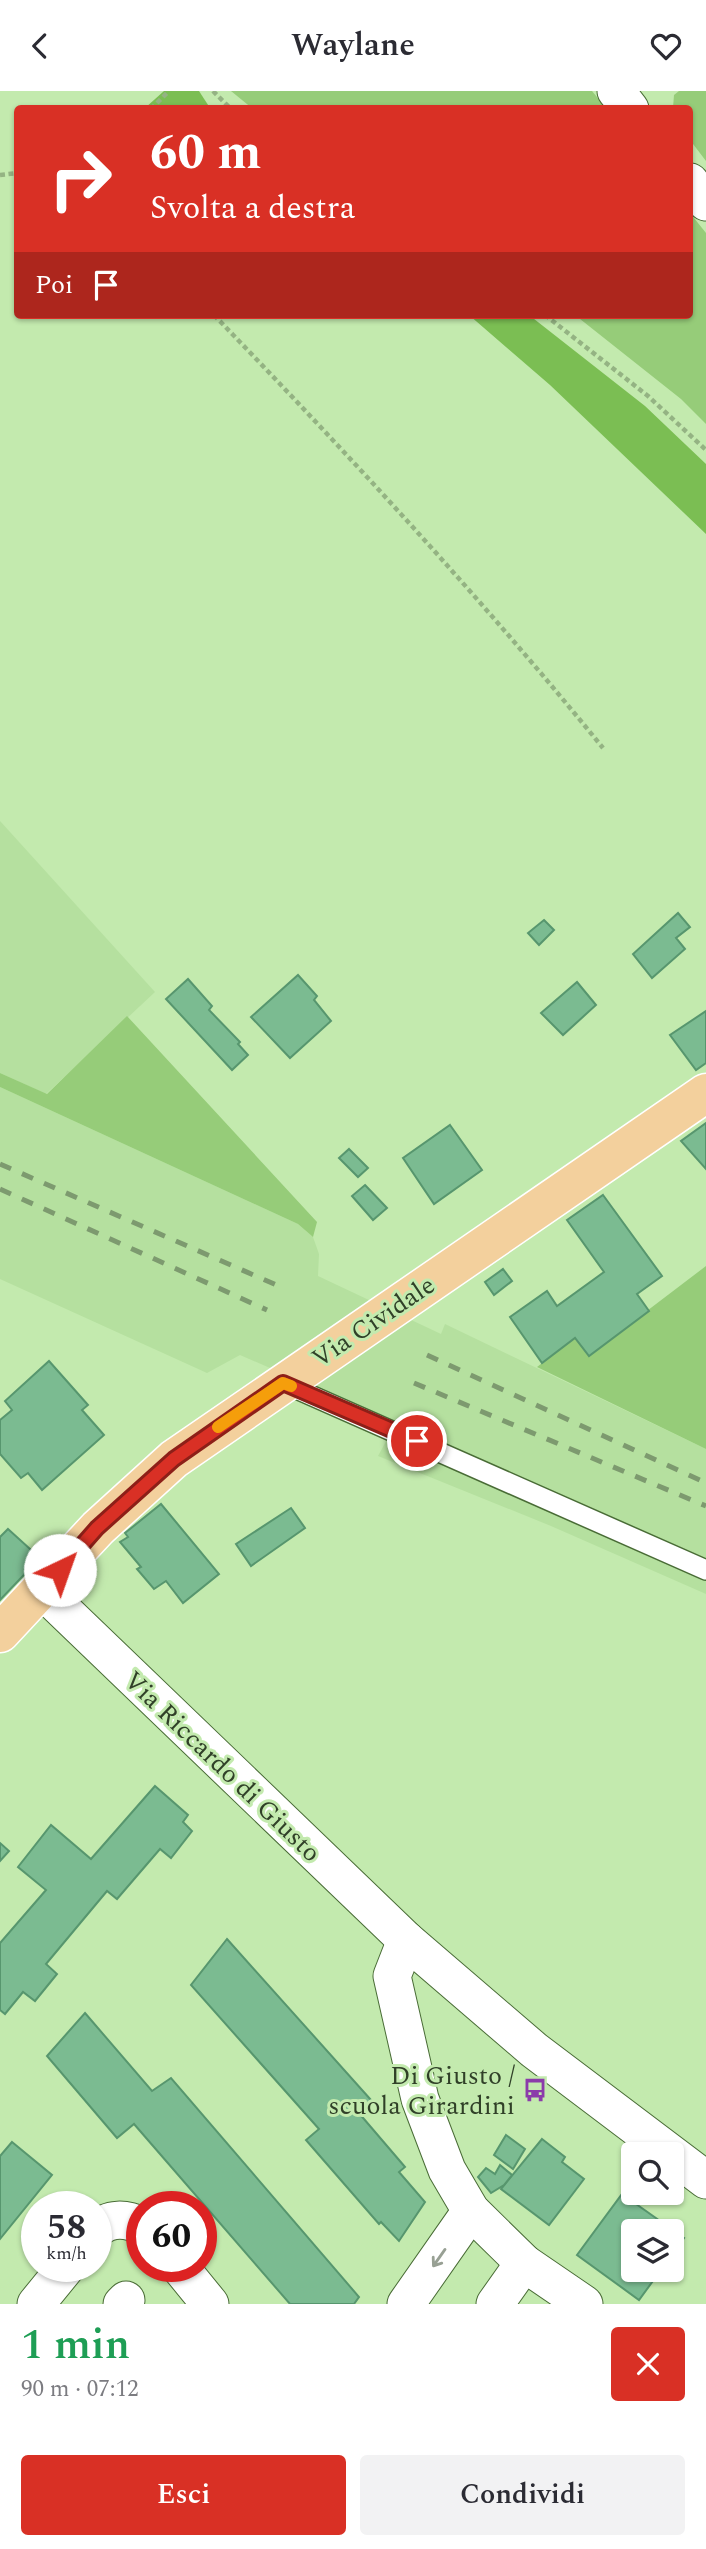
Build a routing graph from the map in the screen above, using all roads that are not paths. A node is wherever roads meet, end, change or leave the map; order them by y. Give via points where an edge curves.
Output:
1 (693, 186) edge
2 (706, 202) edge
3 (706, 1093) edge
4 (283, 1383) junction
5 (706, 1570) edge
6 (42, 1590) junction
7 (0, 1633) edge
8 (406, 1940) junction
9 (706, 2180) edge
10 (471, 2211) junction
11 (524, 2263) junction
12 (54, 2282) edge
13 (192, 2282) edge
14 (36, 2304) edge
15 (211, 2304) edge
16 (406, 2304) edge
17 (495, 2304) edge
18 (584, 2304) edge

1 - 2 street
3 - 4 main road, Via Cividale
4 - 5 lane
4 - 6 main road, Via Cividale via 136,1491
6 - 7 main road, Via Cividale
6 - 8 street, Via Riccardo di Giusto
8 - 9 street, Via Riccardo di Giusto via 534,2050
8 - 10 street via 392,1976 420,2099 447,2170
10 - 11 street
10 -> 16 street
11 - 17 street
11 - 18 street
12 - 14 street
13 - 15 street

